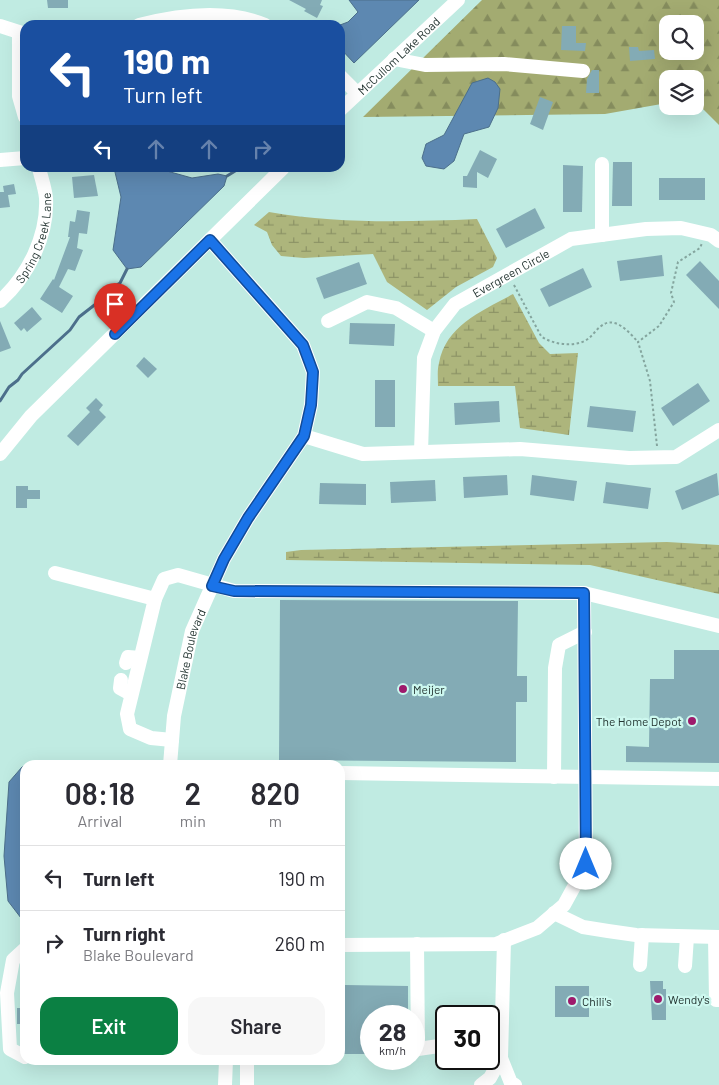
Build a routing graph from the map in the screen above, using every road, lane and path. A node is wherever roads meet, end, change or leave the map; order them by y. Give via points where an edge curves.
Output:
1 (458, 0) edge
2 (201, 20) edge
3 (244, 20) edge
4 (0, 26) edge
5 (20, 33) edge
6 (394, 59) junction
7 (583, 71) dead end
8 (20, 75) edge
9 (345, 81) edge
10 (357, 93) junction
11 (20, 100) edge
12 (345, 105) edge
13 (20, 158) edge
14 (0, 160) edge
15 (602, 164) dead end
16 (40, 172) edge
17 (279, 172) edge
18 (705, 234) junction
19 (602, 235) junction
20 (210, 240) junction
21 (719, 241) edge
22 (509, 275) junction
23 (0, 301) edge
24 (328, 321) dead end
25 (434, 331) junction
26 (638, 342) junction
27 (719, 430) edge
28 (304, 436) junction
29 (421, 452) junction
30 (0, 454) edge
31 (658, 457) junction
32 (55, 573) dead end
33 (212, 586) junction
34 (584, 593) junction
35 (155, 599) junction
36 (719, 626) edge
37 (585, 632) junction
38 (140, 658) junction
39 (126, 663) dead end
40 (121, 680) dead end
41 (131, 694) junction
42 (172, 740) junction
43 (170, 760) edge
44 (345, 774) edge
45 (554, 777) junction
46 (586, 778) junction
47 (719, 779) edge
48 (554, 913) junction
49 (642, 935) junction
50 (687, 937) junction
51 (717, 937) edge
52 (504, 940) junction
53 (417, 944) junction
54 (345, 945) edge
55 (20, 954) edge
56 (640, 965) dead end
57 (686, 966) dead end
58 (719, 1000) edge
59 (435, 1047) edge
60 (20, 1054) edge
61 (501, 1058) junction
62 (226, 1065) edge
63 (247, 1065) edge
64 (225, 1085) edge
65 (247, 1085) edge
66 (481, 1085) edge
67 (515, 1085) edge

1 - 6 street, McCullom Lake Road
2 - 3 street via 231,17
4 - 5 street
6 - 7 street via 425,65 504,64
6 - 10 street, McCullom Lake Road
8 - 11 street
9 - 10 street
10 - 12 street, McCullom Lake Road
13 - 14 street
15 - 19 street
16 - 23 street, Spring Creek Lane via 46,197 39,244 14,289
17 - 20 street
18 - 19 street, Evergreen Circle via 681,228
18 - 21 street, Evergreen Circle
18 - 26 path via 700,248 678,262 671,293 674,302 659,326
19 - 22 street, Evergreen Circle via 571,239
20 - 28 street, Blake Boulevard via 303,345 313,372 311,405
20 - 30 street via 31,416
22 - 25 street, Evergreen Circle via 456,304
22 - 26 path via 541,336 548,342 582,342 608,322 617,323
24 - 25 street via 367,302 396,308
25 - 29 street, Evergreen Circle via 424,358
26 - 31 path via 650,381
27 - 31 street via 676,457
28 - 29 street via 363,454
28 - 33 street, Blake Boulevard via 248,518
29 - 31 street via 520,449 629,458
32 - 35 street
33 - 34 street via 234,591
33 - 35 street via 178,576 164,579
33 - 42 street, Blake Boulevard via 192,631
34 - 36 street
34 - 37 street
35 - 38 street
37 - 45 street via 559,645 555,668
37 - 46 street
38 - 39 street via 128,657
38 - 41 street
40 - 41 street via 120,688
41 - 42 street via 126,714 130,729 151,738
42 - 43 street, Blake Boulevard
44 - 45 street
45 - 46 street
46 - 47 street
46 - 48 street via 586,864 564,905
48 - 49 street via 583,927
48 - 52 street via 537,928
49 - 50 street
49 - 56 street
50 - 51 street
50 - 57 street
51 - 58 street via 716,1000
52 - 53 street via 496,944
52 - 61 street
53 - 54 street
53 - 59 street via 418,1049
55 - 60 street via 13,960 7,993 10,1049
61 - 66 street via 490,1078
61 - 67 street via 511,1083
62 - 64 street
63 - 65 street

